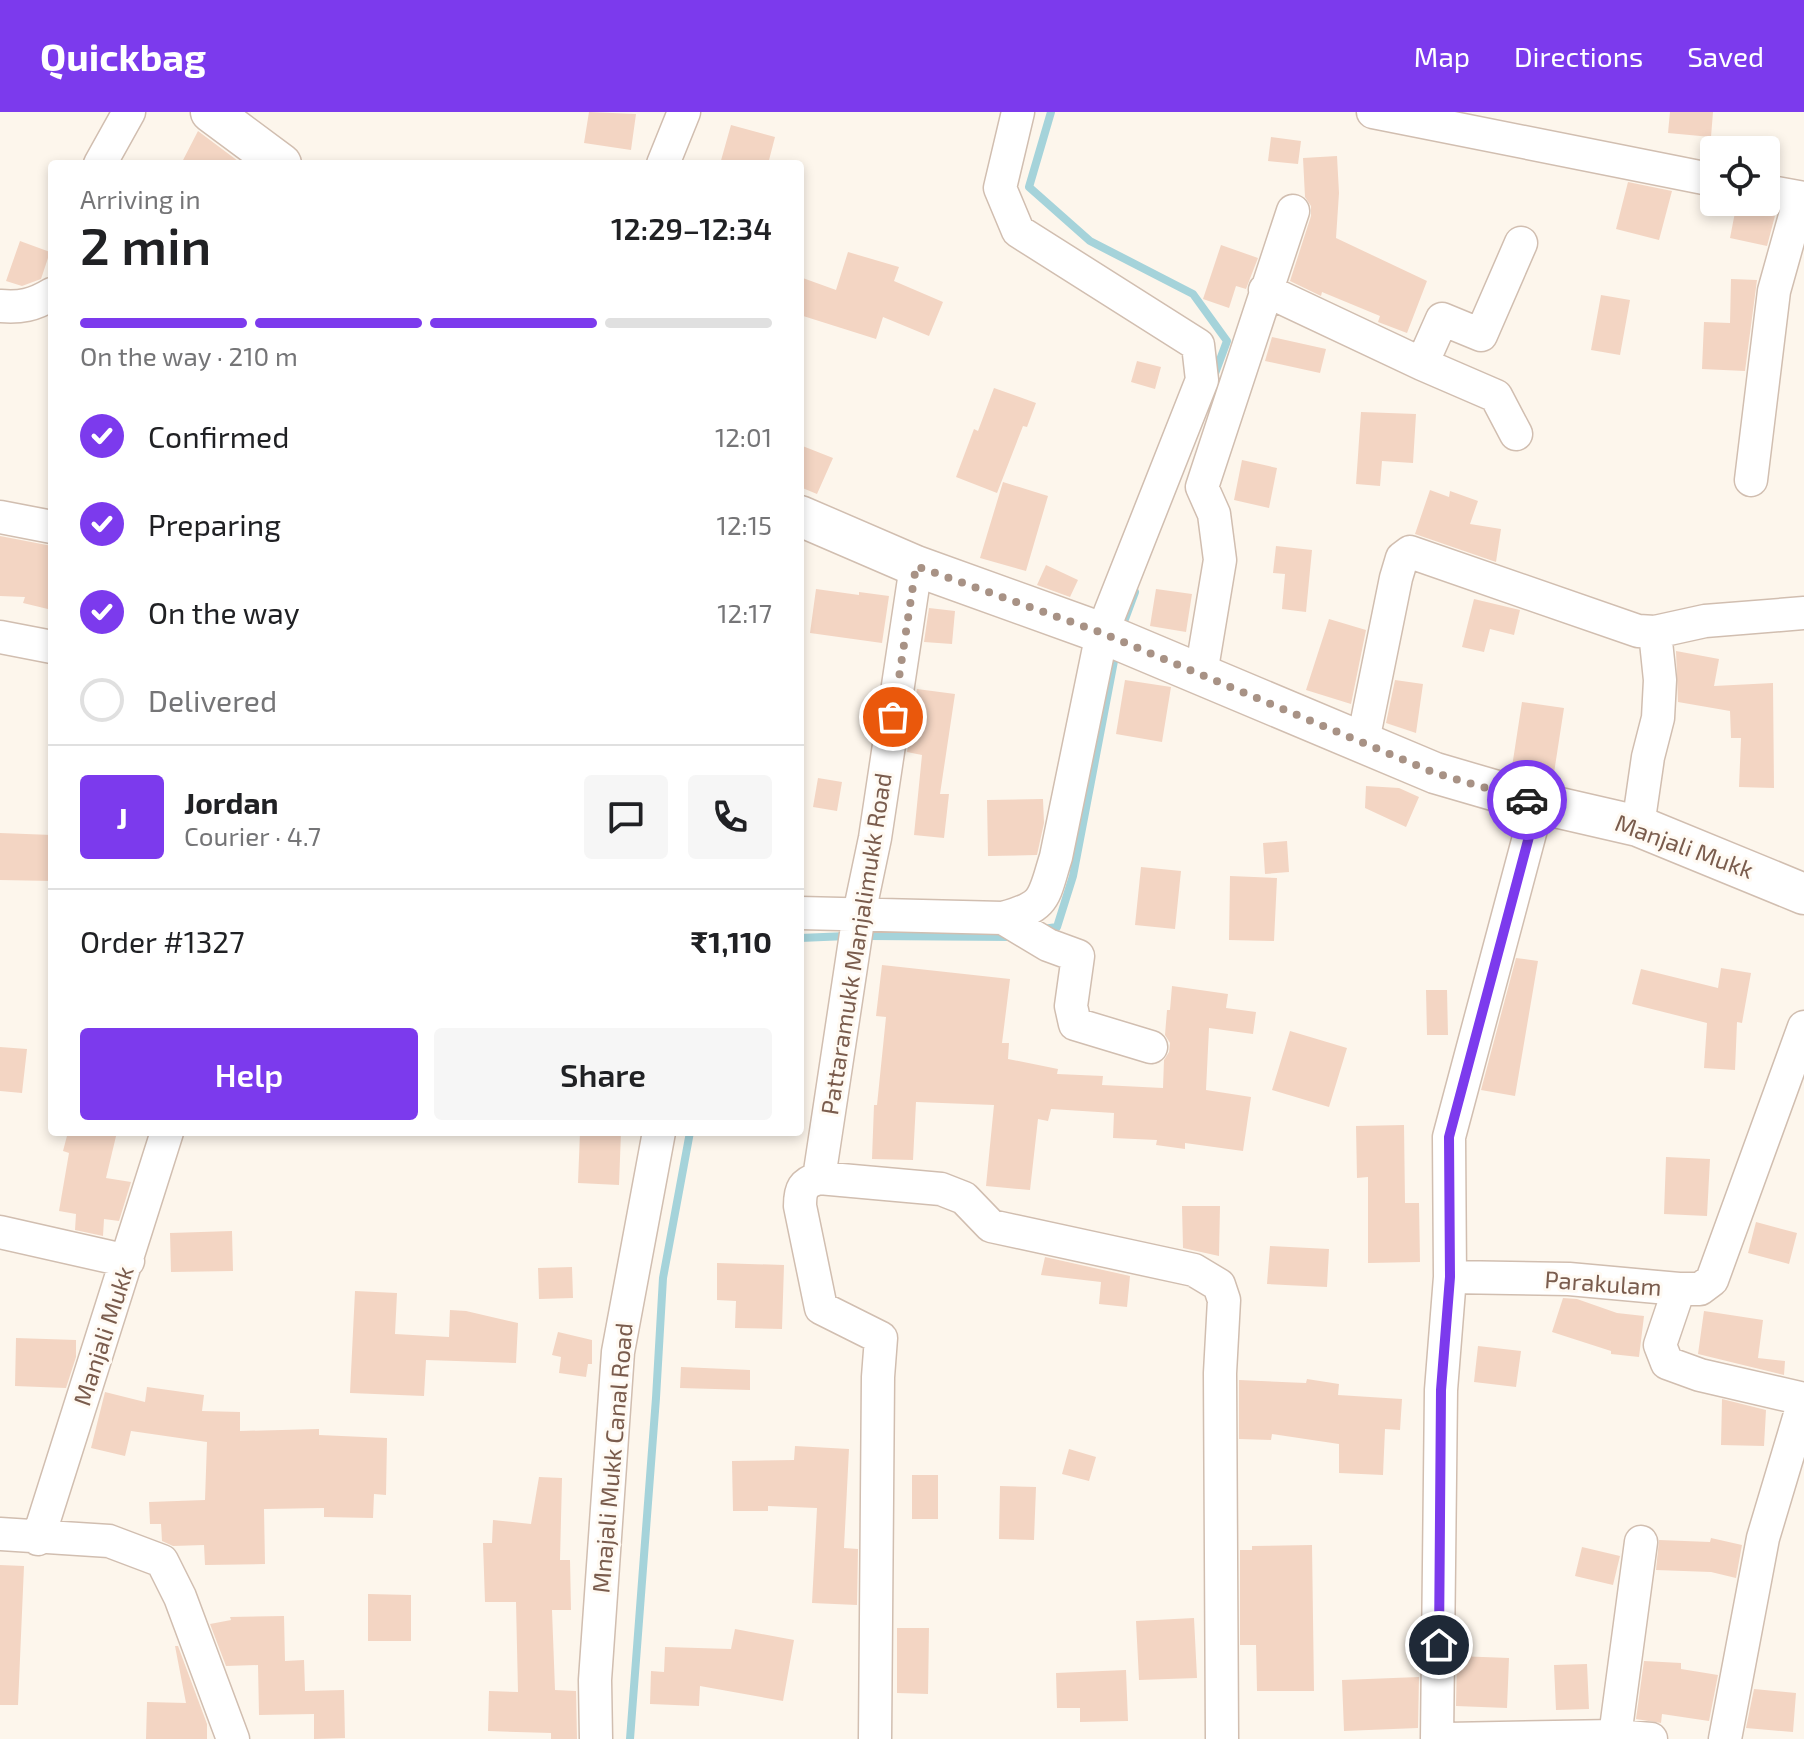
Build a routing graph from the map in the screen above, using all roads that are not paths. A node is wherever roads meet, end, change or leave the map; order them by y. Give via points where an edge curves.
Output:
1 (129, 112) edge
2 (211, 112) edge
3 (684, 112) edge
4 (1018, 112) edge
5 (1373, 112) edge
6 (102, 160) edge
7 (276, 160) edge
8 (665, 160) edge
9 (1700, 177) edge
10 (1780, 194) edge
11 (1802, 198) edge
12 (1293, 211) dead end
13 (1521, 243) dead end
14 (1265, 290) junction
15 (48, 296) edge
16 (0, 306) edge
17 (1422, 364) junction
18 (1516, 434) dead end
19 (1751, 480) dead end
20 (0, 517) edge
21 (804, 518) edge
22 (48, 526) edge
23 (916, 566) junction
24 (1804, 613) edge
25 (1655, 632) junction
26 (1102, 633) junction
27 (0, 637) edge
28 (48, 646) edge
29 (1201, 674) junction
30 (1363, 741) junction
31 (1538, 803) junction
32 (1638, 826) junction
33 (1804, 894) edge
34 (804, 913) edge
35 (859, 914) junction
36 (1003, 918) junction
37 (1804, 1027) edge
38 (1151, 1047) dead end
39 (166, 1136) edge
40 (658, 1136) edge
41 (819, 1178) junction
42 (0, 1232) edge
43 (128, 1261) junction
44 (1450, 1277) junction
45 (1679, 1289) junction
46 (1804, 1400) edge
47 (0, 1534) edge
48 (38, 1539) junction
49 (1641, 1542) dead end
50 (1615, 1736) junction
51 (242, 1738) edge
52 (596, 1739) edge
53 (875, 1739) edge
54 (1222, 1739) edge
55 (1437, 1739) edge
56 (1449, 1739) edge
57 (1651, 1739) edge
58 (1725, 1739) edge

1 - 6 street
2 - 7 street
3 - 8 street
4 - 26 street via 1000,188 1018,231 1198,345 1202,380
5 - 9 street
10 - 11 street
11 - 19 street via 1774,291
12 - 14 street
13 - 17 street via 1481,335 1442,319
14 - 17 street
14 - 29 street via 1202,487 1214,514 1220,560
15 - 16 street via 19,307
17 - 18 street via 1496,396
20 - 22 street
21 - 23 street, Manjali Mukk
23 - 26 street, Manjali Mukk
23 - 35 street, Pattaramukk Manjalimukk Road
24 - 25 street via 1705,621
25 - 30 street via 1638,631 1410,552 1402,558 1396,578
25 - 32 street via 1658,718
26 - 29 street, Manjali Mukk
26 - 36 street via 1045,891 1029,911
27 - 28 street
29 - 30 street, Manjali Mukk
30 - 31 street, Manjali Mukk via 1435,773
31 - 32 street, Manjali Mukk
31 - 44 street via 1449,1137
32 - 33 street, Manjali Mukk
34 - 35 street
35 - 36 street
35 - 41 street, Pattaramukk Manjalimukk Road
36 - 38 street via 1078,956 1071,1006 1075,1024
37 - 45 street via 1712,1280 1700,1289
39 - 43 street, Manjali Mukk
40 - 52 street, Mnajali Mukk Canal Road via 618,1352 595,1680
41 - 53 street via 806,1183 800,1206 821,1308 881,1338
41 - 54 street via 941,1189 964,1198 991,1226 1194,1270 1219,1285 1224,1300
42 - 43 street
43 - 48 street, Manjali Mukk
44 - 45 street, Parakulam via 1569,1279
44 - 55 street via 1441,1390
45 - 46 street, Parakulam via 1660,1345 1667,1363
46 - 58 street via 1763,1538
47 - 48 street
48 - 51 street via 109,1541 162,1561
49 - 50 street
50 - 56 street
50 - 57 street

